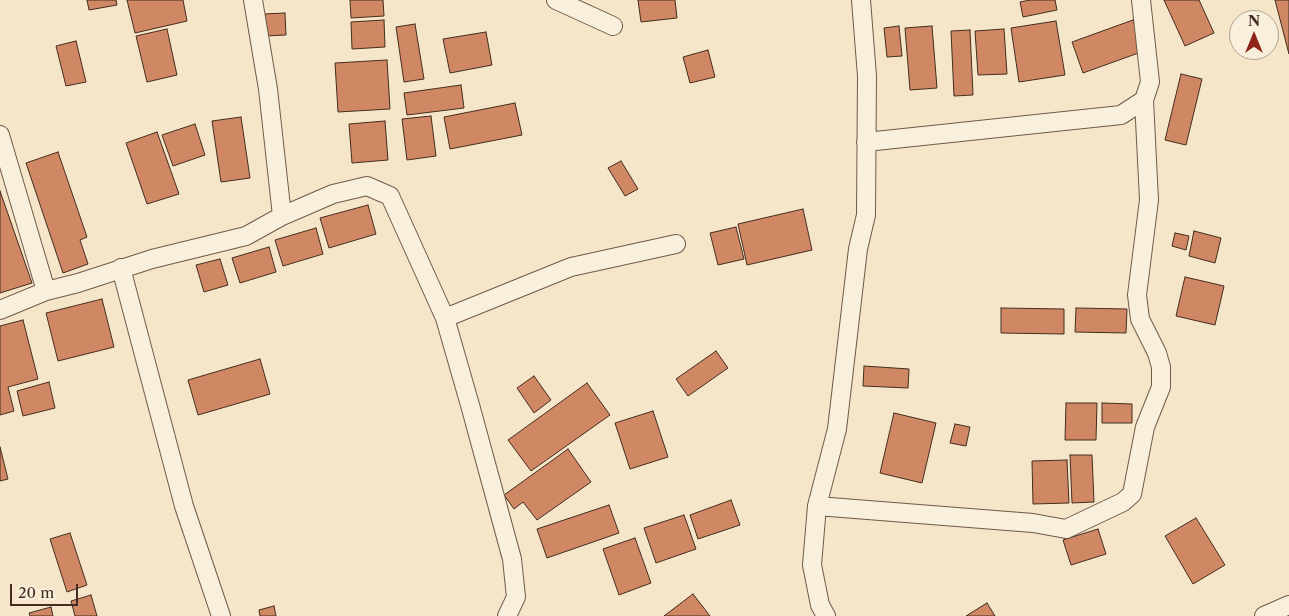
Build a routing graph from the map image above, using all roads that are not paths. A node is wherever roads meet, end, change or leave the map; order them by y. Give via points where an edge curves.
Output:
1 (253, 0) edge
2 (556, 0) edge
3 (861, 0) edge
4 (1141, 0) edge
5 (613, 26) dead end
6 (1144, 100) junction
7 (0, 135) edge
8 (866, 142) junction
9 (282, 216) junction
10 (676, 244) dead end
11 (121, 268) junction
12 (46, 291) junction
13 (0, 310) edge
14 (444, 318) junction
15 (817, 506) junction
16 (1289, 605) edge
17 (221, 616) edge
18 (507, 616) edge
19 (826, 616) edge
20 (1264, 616) edge

1 - 9 street via 268,89
2 - 5 street
3 - 8 street via 867,76
4 - 6 street via 1150,82
6 - 8 street via 1121,115
6 - 15 street via 1149,200 1137,295 1140,319 1161,367 1161,387 1146,427 1132,494 1123,502 1066,529 1033,523
7 - 12 street
8 - 15 street via 866,215 858,249 837,429
9 - 11 street via 246,236
9 - 14 street via 333,194 367,186 390,196
10 - 14 street via 571,266
11 - 12 street
11 - 17 street via 184,506
12 - 13 street
14 - 18 street via 512,559 516,597
15 - 19 street via 812,565 820,605
16 - 20 street

